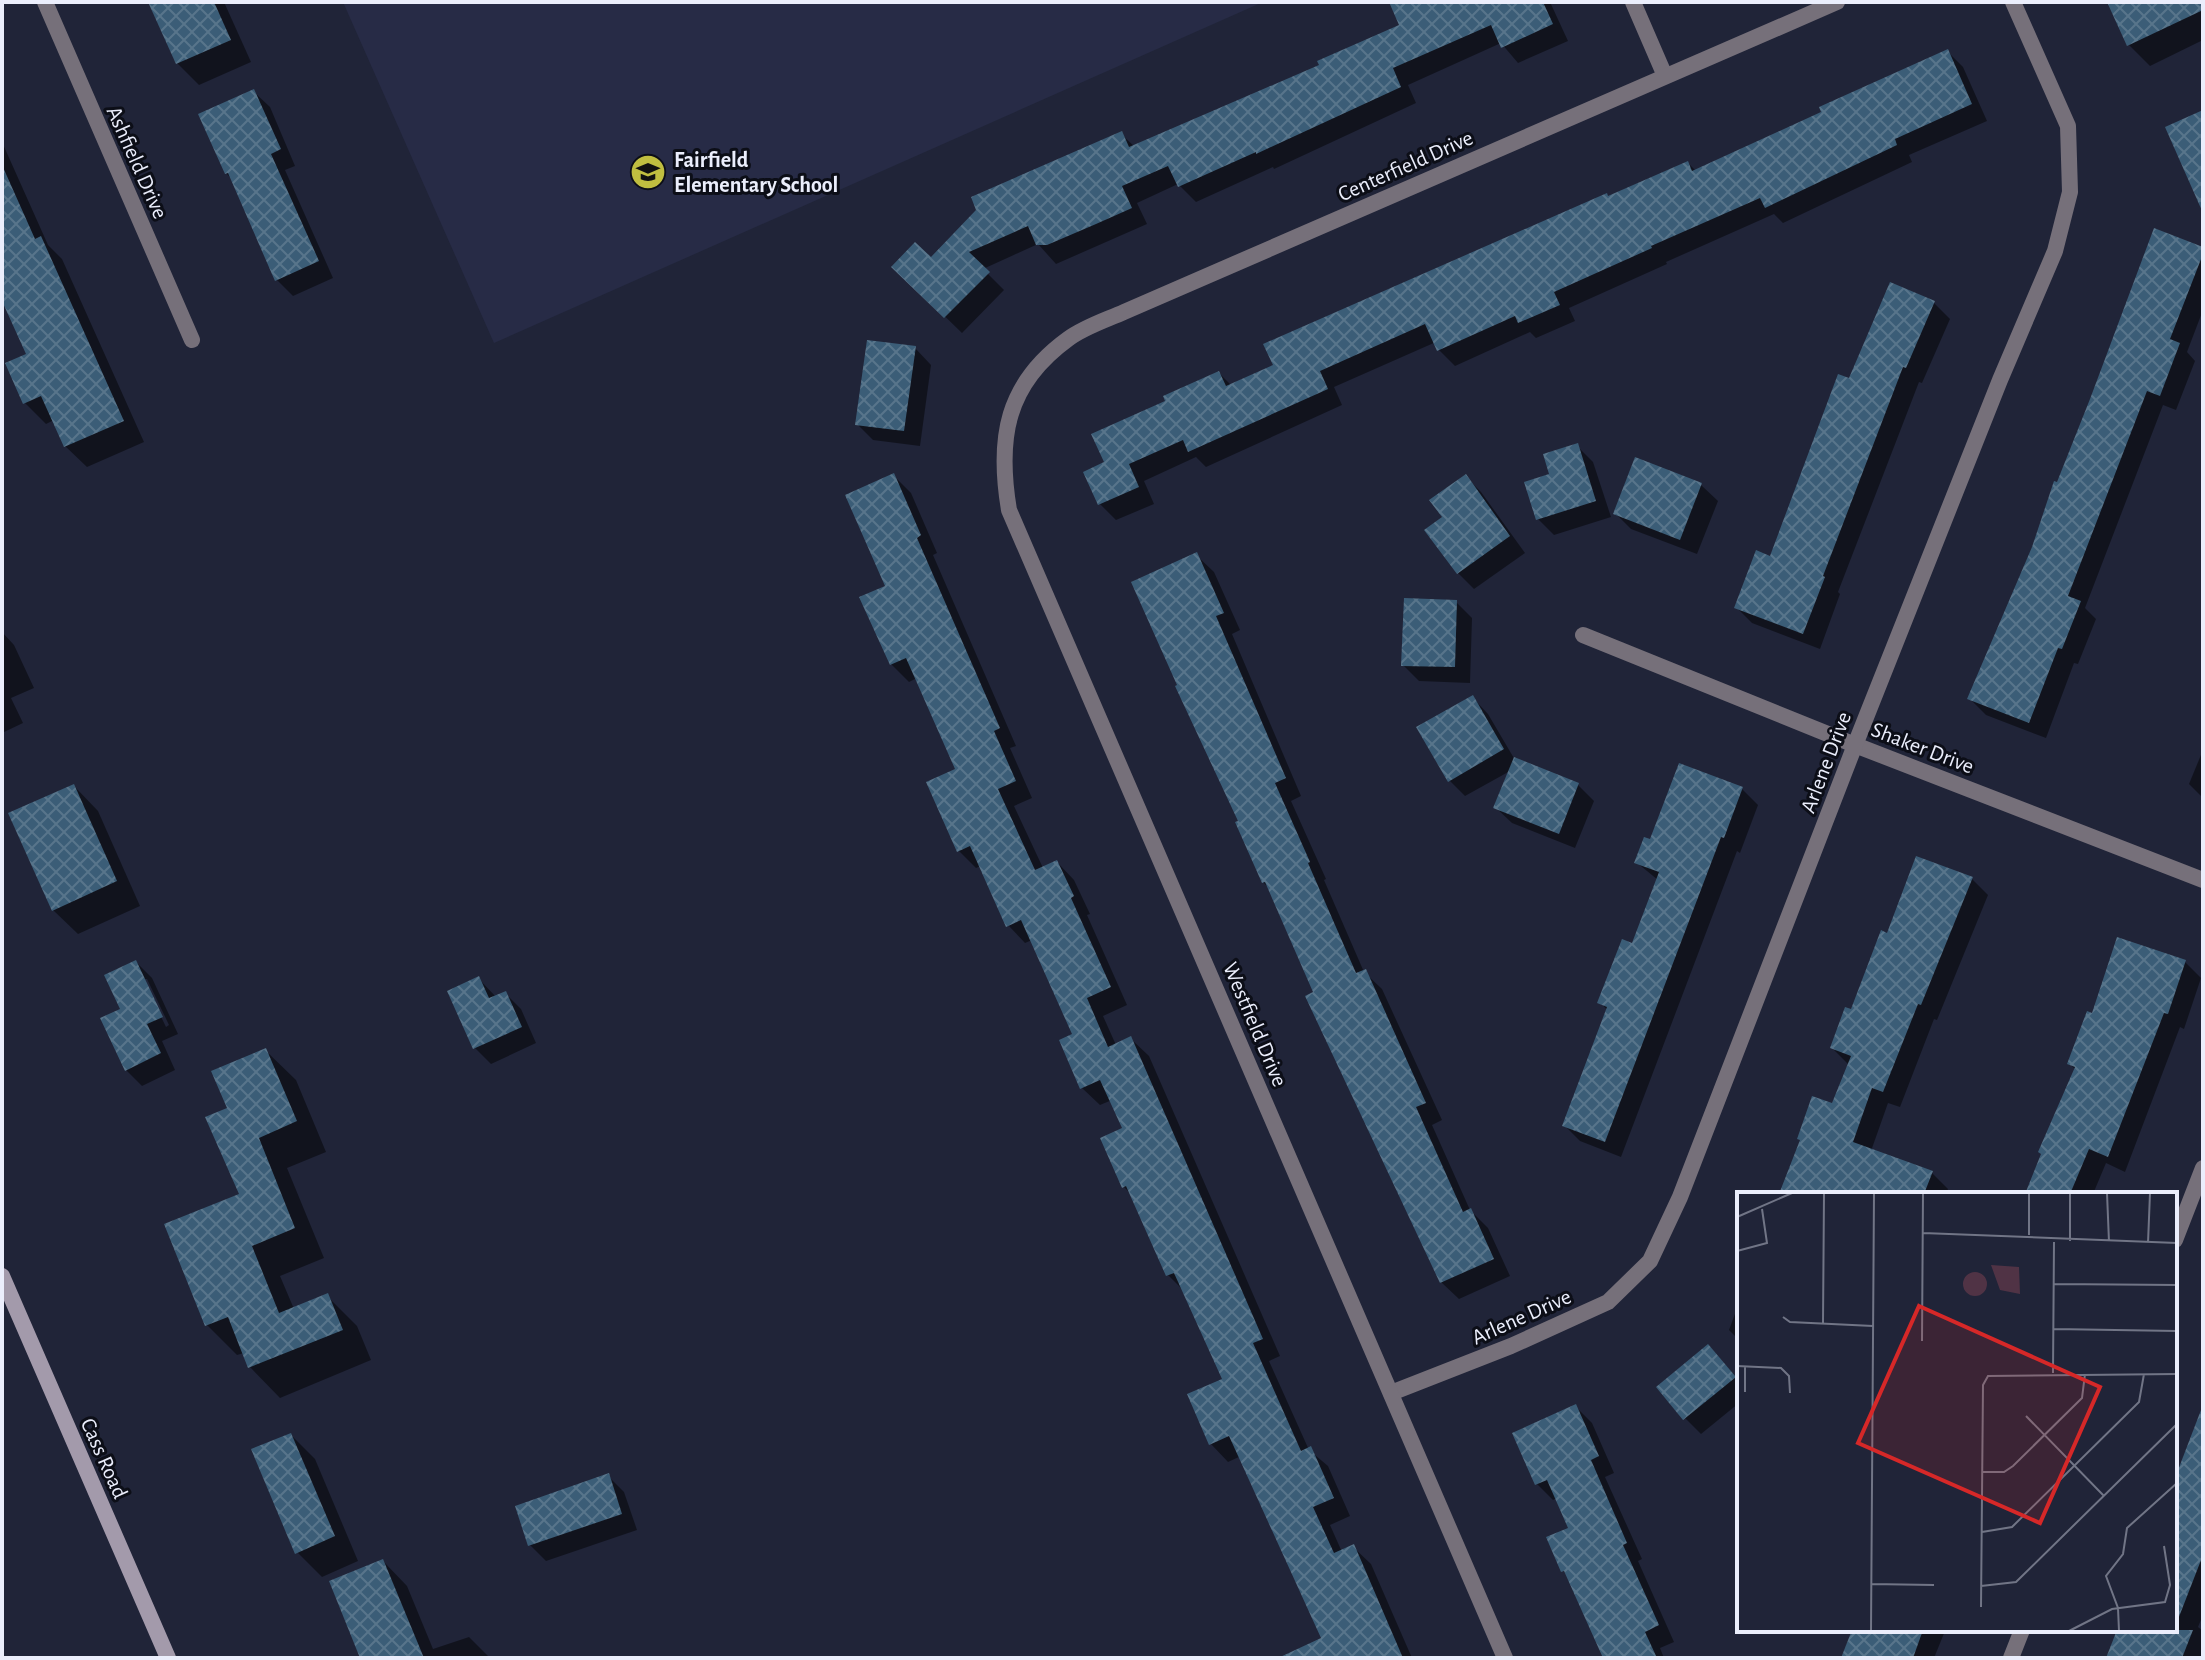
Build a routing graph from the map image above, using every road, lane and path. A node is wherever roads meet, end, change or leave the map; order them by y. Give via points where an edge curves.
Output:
1 (45, 2) edge
2 (1633, 2) edge
3 (1837, 2) edge
4 (2013, 2) edge
5 (1665, 76) junction
6 (192, 340) dead end
7 (1015, 401) joint
8 (1583, 635) dead end
9 (1855, 745) junction
10 (2203, 880) edge
11 (2203, 1168) edge
12 (2177, 1235) edge
13 (2, 1276) edge
14 (1391, 1393) junction
15 (2021, 1632) edge
16 (168, 1658) edge
17 (1505, 1658) edge
18 (2011, 1658) edge

1 - 6 street, Ashfield Drive
2 - 5 street
3 - 5 street, Centerfield Drive
4 - 9 street, Arlene Drive via 2068,126 2070,192 2055,251
5 - 7 street, Centerfield Drive via 1070,337 1043,360
7 - 14 street, Westfield Drive via 1002,470 1009,510
8 - 9 street, Shaker Drive
9 - 10 street, Shaker Drive
9 - 14 street, Arlene Drive via 1686,1183 1650,1261 1608,1302
11 - 12 street
13 - 16 street, Cass Road
14 - 17 street, Westfield Drive
15 - 18 street

